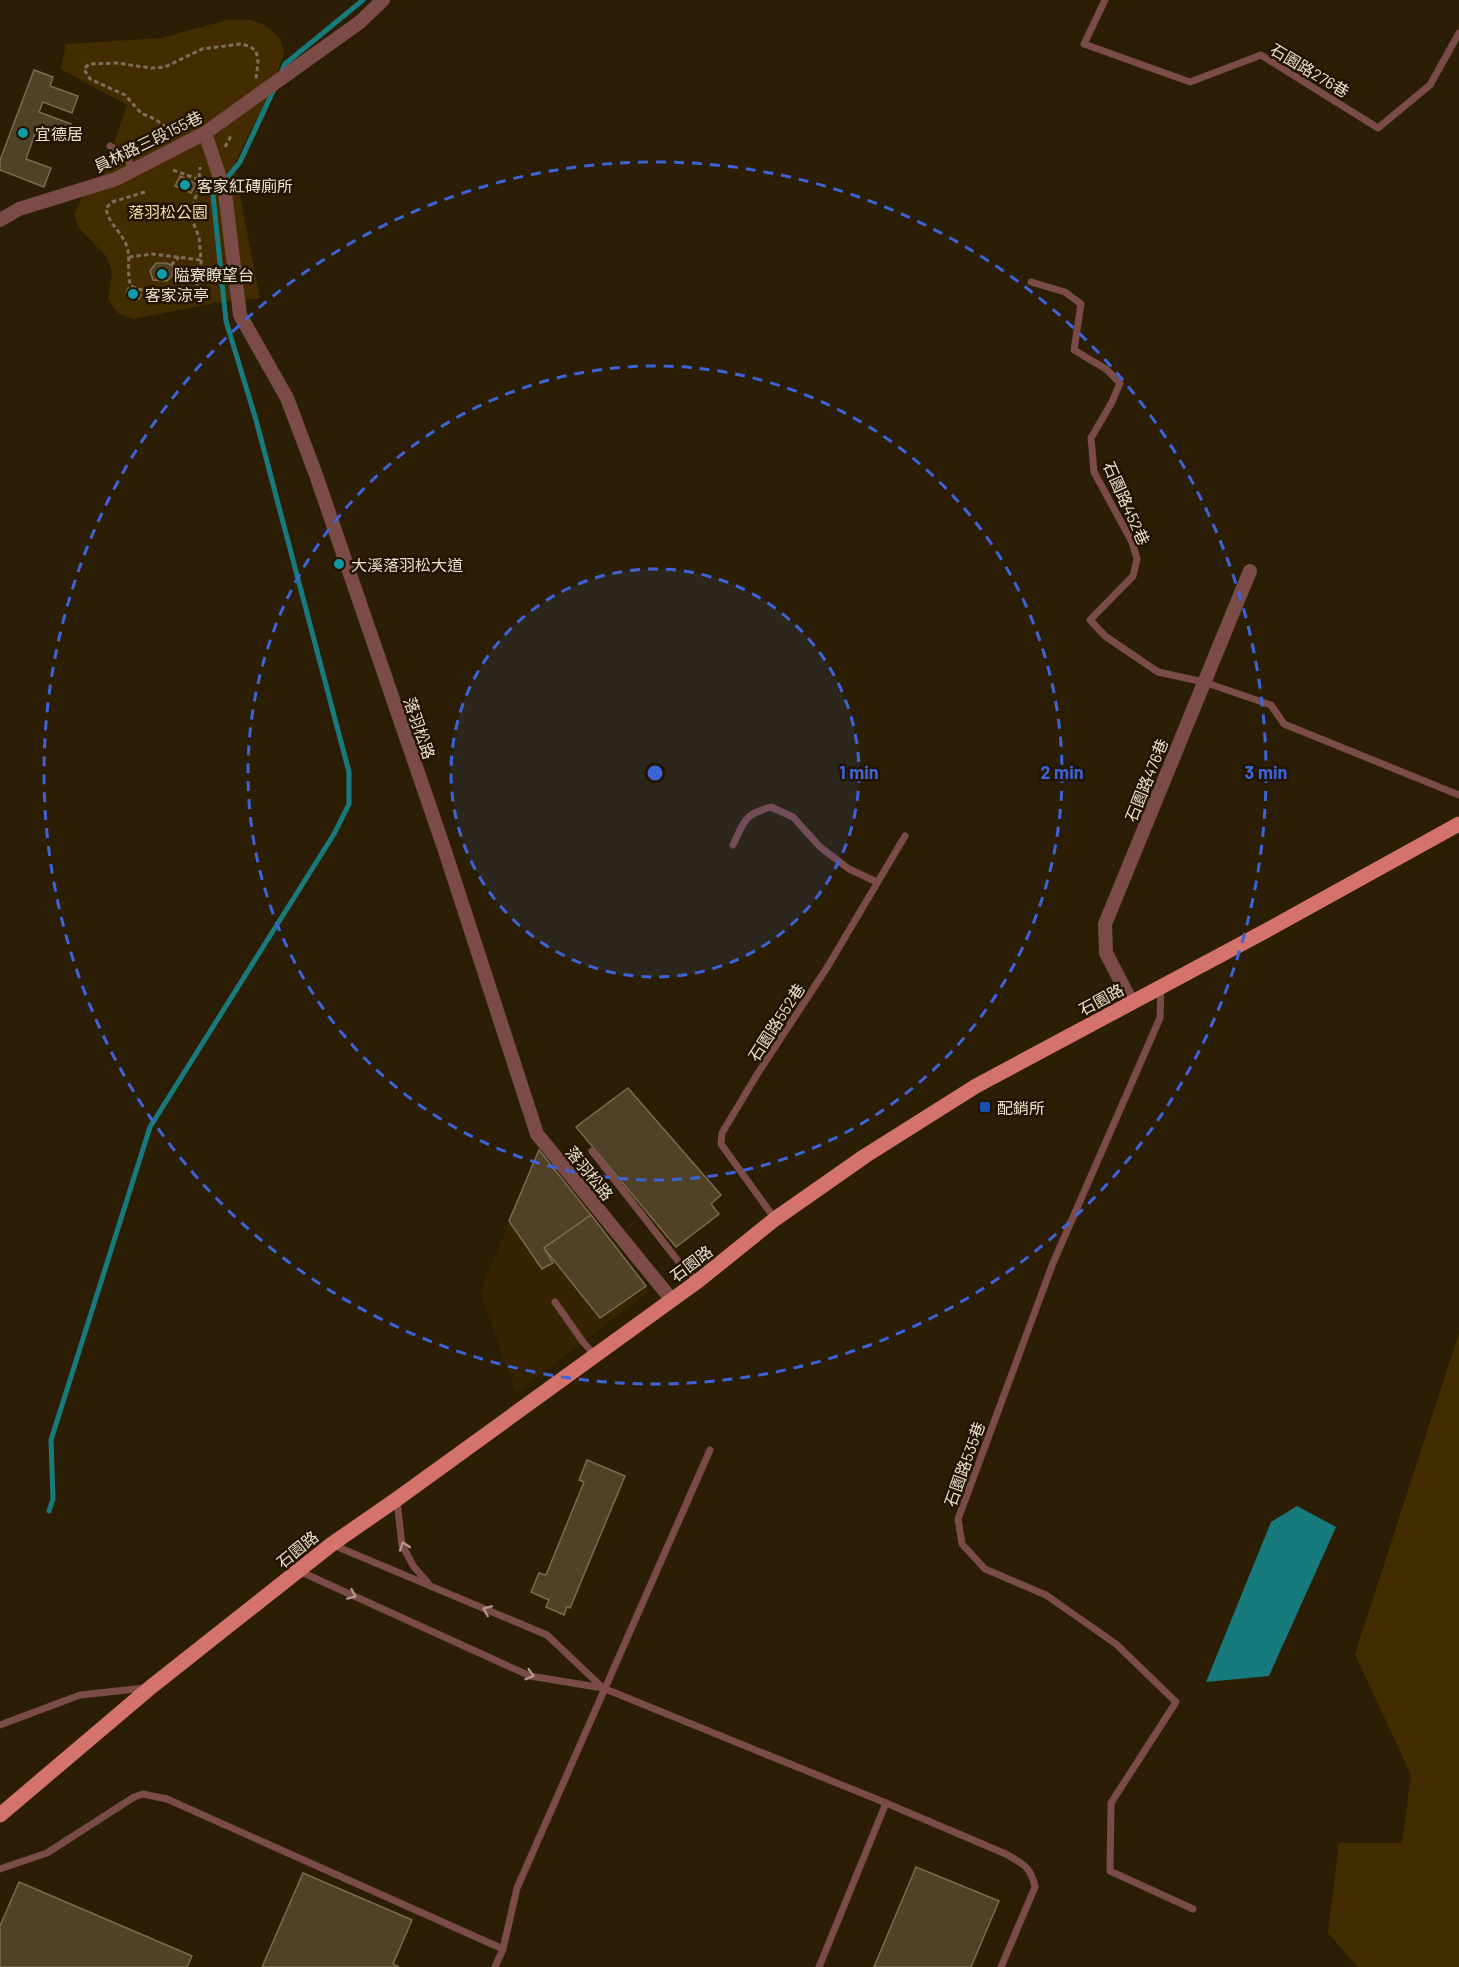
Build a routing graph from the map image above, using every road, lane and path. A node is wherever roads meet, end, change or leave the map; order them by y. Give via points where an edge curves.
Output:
1 (383, 0) edge
2 (1105, 0) edge
3 (1459, 35) edge
4 (266, 90) junction
5 (205, 134) junction
6 (187, 143) junction
7 (110, 146) dead end
8 (200, 166) dead end
9 (134, 170) junction
10 (173, 170) dead end
11 (200, 180) junction
12 (146, 192) dead end
13 (0, 220) edge
14 (128, 257) junction
15 (179, 257) junction
16 (201, 260) junction
17 (171, 265) dead end
18 (201, 280) junction
19 (213, 281) dead end
20 (1031, 282) dead end
21 (1250, 571) dead end
22 (1204, 682) junction
23 (1459, 795) edge
24 (1459, 824) edge
25 (905, 836) dead end
26 (733, 845) dead end
27 (877, 882) junction
28 (1161, 987) junction
29 (1132, 1003) junction
30 (592, 1151) dead end
31 (776, 1219) junction
32 (698, 1281) junction
33 (672, 1300) junction
34 (555, 1302) dead end
35 (595, 1355) junction
36 (710, 1449) dead end
37 (397, 1499) junction
38 (332, 1544) junction
39 (299, 1571) junction
40 (429, 1585) junction
41 (151, 1687) junction
42 (603, 1688) junction
43 (0, 1725) edge
44 (886, 1803) junction
45 (0, 1815) edge
46 (0, 1869) edge
47 (1192, 1909) dead end
48 (503, 1949) junction
49 (495, 1967) edge
50 (819, 1967) edge
51 (1001, 1967) edge

1 - 4 street, 員林路三段155巷 via 360,22
2 - 3 lane, 石園路276巷 via 1084,44 1190,82 1261,54 1378,128 1430,85
4 - 5 street, 員林路三段155巷
4 - 6 path via 256,80 256,51 240,44 202,49 165,67 105,62 89,64 84,69 90,79 125,95 141,113
5 - 6 street, 員林路三段155巷
5 - 33 street, 落羽松路 via 225,193 240,315 287,398 316,475 537,1134
6 - 9 street, 員林路三段155巷
7 - 9 lane via 125,156
8 - 11 path
9 - 13 street, 員林路三段155巷 via 19,209
10 - 11 path
11 - 16 path via 191,217 199,237
12 - 14 path via 112,202 106,208 107,216 126,243
14 - 15 path
14 - 18 path via 131,286 140,290 186,291
15 - 16 path
15 - 17 path
16 - 18 path
18 - 19 path
20 - 22 lane, 石園路452巷 via 1065,292 1081,304 1074,350 1106,369 1120,383 1091,438 1095,472 1137,559 1132,576 1090,620 1105,636 1158,672
21 - 22 street, 石園路476巷
22 - 23 lane, 石園路452巷 via 1271,705 1284,724
22 - 29 street, 石園路476巷 via 1105,924 1106,953
24 - 28 main road, 石園路
25 - 27 lane, 石園路552巷
26 - 27 lane via 746,818 771,807 793,817 820,847 849,869
27 - 31 lane, 石園路552巷 via 722,1133 721,1144
28 - 29 main road, 石園路
28 - 47 lane, 石園路535巷 via 1160,1018 1053,1263 958,1519 962,1544 985,1569 1046,1595 1107,1638 1176,1702 1111,1803 1110,1870
29 - 31 main road, 石園路 via 976,1086 865,1156
30 - 32 lane
31 - 32 main road, 石園路
32 - 33 main road, 石園路
33 - 35 main road, 石園路
34 - 35 lane
35 - 37 main road, 石園路
36 - 42 lane
37 - 38 main road, 石園路
40 -> 37 lane via 402,1545
38 - 39 main road, 石園路
38 - 40 lane
39 - 41 main road, 石園路
39 -> 42 lane via 530,1676
42 -> 40 lane via 547,1635
41 - 43 lane via 80,1695
41 - 45 main road, 石園路
42 - 44 lane
42 - 48 lane via 517,1888
44 - 50 lane
44 - 51 lane via 1006,1854 1032,1873 1035,1887
46 - 48 lane via 47,1853 143,1794 167,1799
48 - 49 lane

